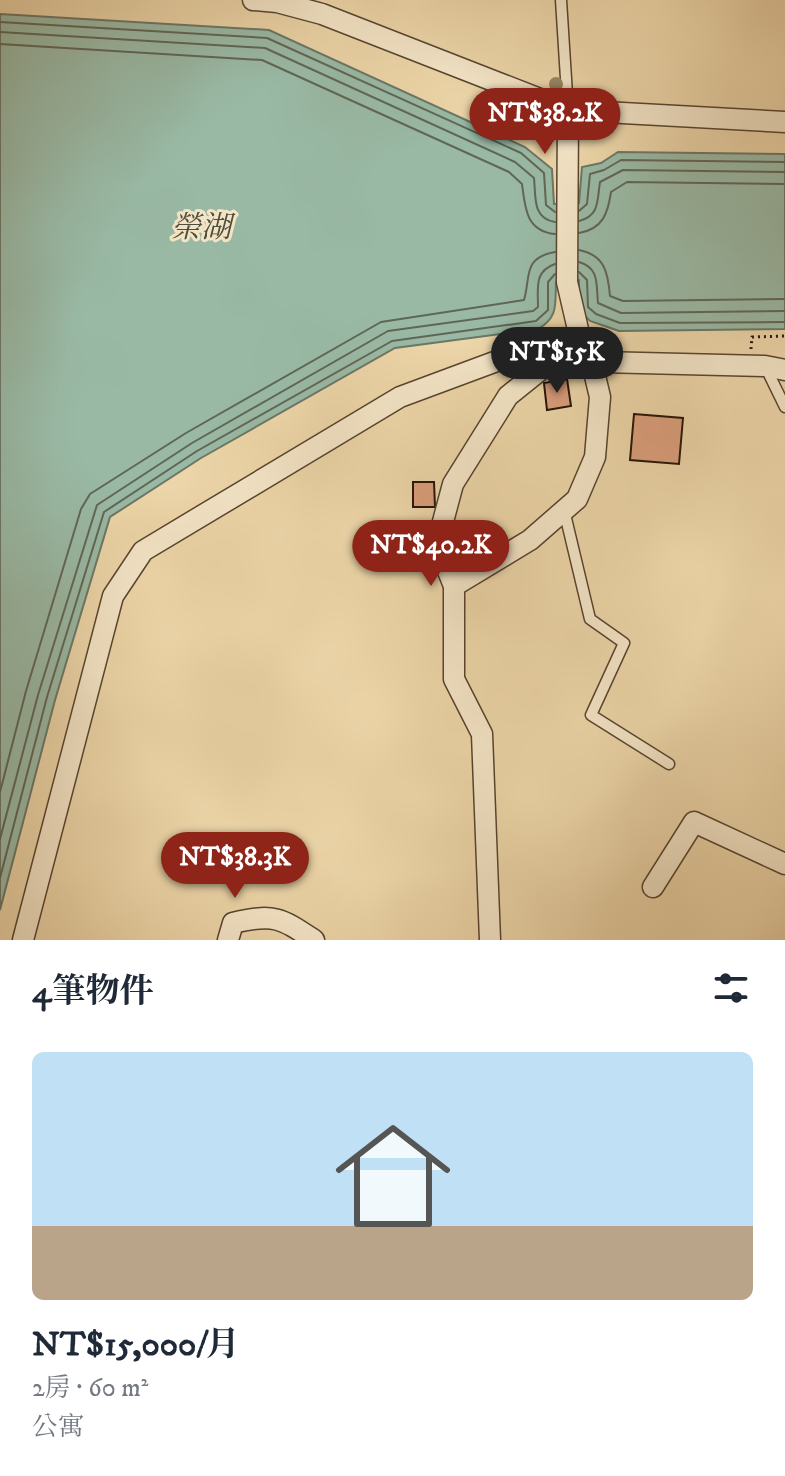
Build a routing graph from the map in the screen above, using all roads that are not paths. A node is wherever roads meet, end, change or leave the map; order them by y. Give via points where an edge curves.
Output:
1 (253, 0) edge
2 (561, 0) edge
3 (277, 1) edge
4 (568, 110) junction
5 (785, 122) edge
6 (580, 338) junction
7 (591, 359) junction
8 (766, 367) edge
9 (785, 407) edge
10 (564, 510) junction
11 (454, 586) junction
12 (669, 764) dead end
13 (785, 864) edge
14 (653, 887) dead end
15 (23, 940) edge
16 (228, 940) edge
17 (314, 940) edge
18 (490, 940) edge

1 - 3 street
2 - 4 lane
3 - 4 street
4 - 5 street
4 - 6 street via 567,282
6 - 7 street
6 - 11 street via 508,396 453,484 437,544
6 - 15 street via 505,358 400,397 143,551 113,596
7 - 8 street
7 - 10 street via 600,397 595,457 577,499
8 - 9 lane
10 - 11 street via 530,540
10 - 12 lane via 590,619 624,643 591,715
11 - 18 street via 454,679 482,734
13 - 14 street via 694,822
16 - 17 street via 233,923 254,918 281,919

